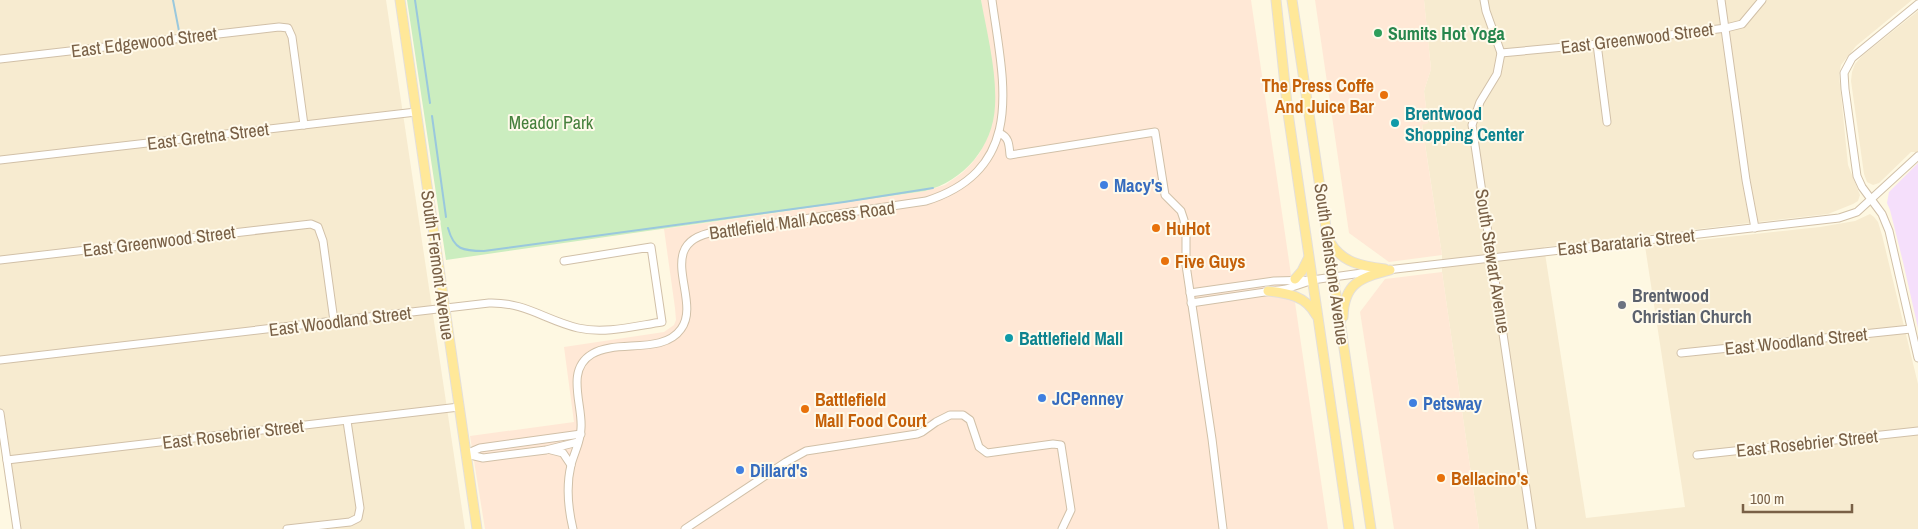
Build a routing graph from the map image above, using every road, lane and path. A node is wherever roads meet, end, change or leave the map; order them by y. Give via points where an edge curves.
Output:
1 (400, 0) edge
2 (992, 0) edge
3 (1276, 0) edge
4 (1292, 0) edge
5 (1484, 0) edge
6 (1721, 0) edge
7 (1762, 0) edge
8 (1918, 4) edge
9 (1726, 28) junction
10 (1597, 44) junction
11 (1500, 53) junction
12 (0, 59) edge
13 (416, 112) junction
14 (1607, 122) dead end
15 (304, 124) junction
16 (999, 133) junction
17 (1918, 156) edge
18 (0, 160) edge
19 (1872, 200) junction
20 (1755, 228) junction
21 (1328, 236) junction
22 (1309, 256) junction
23 (1493, 257) junction
24 (0, 260) edge
25 (564, 260) dead end
26 (1390, 270) junction
27 (1334, 276) junction
28 (1295, 279) junction
29 (1312, 280) junction
30 (1268, 291) junction
31 (1190, 293) junction
32 (1191, 303) junction
33 (444, 309) junction
34 (334, 321) junction
35 (1318, 321) junction
36 (1911, 329) junction
37 (1343, 339) junction
38 (1681, 354) dead end
39 (1918, 358) edge
40 (0, 360) edge
41 (459, 407) junction
42 (0, 413) edge
43 (348, 421) junction
44 (1918, 431) edge
45 (581, 434) junction
46 (578, 442) junction
47 (546, 450) junction
48 (466, 454) junction
49 (1697, 455) dead end
50 (7, 460) junction
51 (571, 465) junction
52 (689, 528) edge
53 (17, 529) edge
54 (287, 529) edge
55 (477, 529) edge
56 (573, 529) edge
57 (1062, 529) edge
58 (1223, 529) edge
59 (1349, 529) edge
60 (1371, 529) edge
61 (1532, 529) edge

1 - 13 main road, South Fremont Avenue
2 - 16 street, Battlefield Mall Access Road via 1004,87
3 - 22 main road, South Glenstone Avenue via 1288,113
4 - 21 main road, South Glenstone Avenue
5 - 11 street, South Stewart Avenue
6 - 9 street
7 - 9 street, East Greenwood Street via 1742,24
8 - 19 street via 1852,58 1844,73 1857,176
9 - 10 street, East Greenwood Street
9 - 20 street
10 - 11 street, East Greenwood Street
10 - 14 street
11 - 23 street, South Stewart Avenue via 1498,74 1480,102 1472,125
12 - 15 street, East Edgewood Street via 288,28
13 - 15 street, East Gretna Street
13 - 33 main road, South Fremont Avenue
15 - 18 street, East Gretna Street
16 - 31 street via 1008,139 1010,155 1155,132 1165,195 1181,211 1184,220
16 - 45 street, Battlefield Mall Access Road via 988,156 972,176 934,199 708,233 696,238 686,247 682,258 686,312 680,331 659,342 595,352 580,366 576,383
17 - 19 street, East Barataria Street
19 - 20 street, East Barataria Street via 1857,212 1839,218
19 - 36 street via 1889,231
20 - 23 street, East Barataria Street
21 - 26 main road via 1335,250 1349,261
21 - 27 main road, South Glenstone Avenue
22 - 28 main road
22 - 29 main road, South Glenstone Avenue
23 - 26 street, East Barataria Street
23 - 61 street, South Stewart Avenue
24 - 34 street, East Greenwood Street via 310,224 318,227 323,241
25 - 33 street, East Woodland Street via 651,247 662,322 595,330 566,324 522,306 501,302
26 - 27 street, East Barataria Street
26 - 37 main road via 1361,279 1352,287 1344,306
27 - 29 street, East Barataria Street
27 - 37 main road, South Glenstone Avenue
28 - 29 street
28 - 31 street
29 - 30 street
29 - 35 main road, South Glenstone Avenue
30 - 32 street
30 - 35 main road via 1304,300
31 - 32 street
32 - 58 street
33 - 34 street, East Woodland Street
33 - 41 main road, South Fremont Avenue
34 - 40 street, East Woodland Street
35 - 59 main road, South Glenstone Avenue
36 - 38 street, East Woodland Street
36 - 39 street
37 - 60 main road, South Glenstone Avenue
41 - 43 street, East Rosebrier Street
41 - 48 main road, South Fremont Avenue
42 - 50 street
43 - 50 street, East Rosebrier Street
43 - 54 street via 360,508 358,518 350,522
44 - 49 street, East Rosebrier Street
45 - 46 street, Battlefield Mall Access Road
45 - 48 street via 481,448
46 - 47 street
46 - 51 street, Battlefield Mall Access Road
47 - 48 street via 483,458
47 - 51 street via 563,453
48 - 55 main road, South Fremont Avenue
50 - 53 street
51 - 56 street, Battlefield Mall Access Road via 568,495
52 - 57 street via 806,451 918,434 944,417 957,415 970,420 978,447 987,453 1061,445 1071,510

